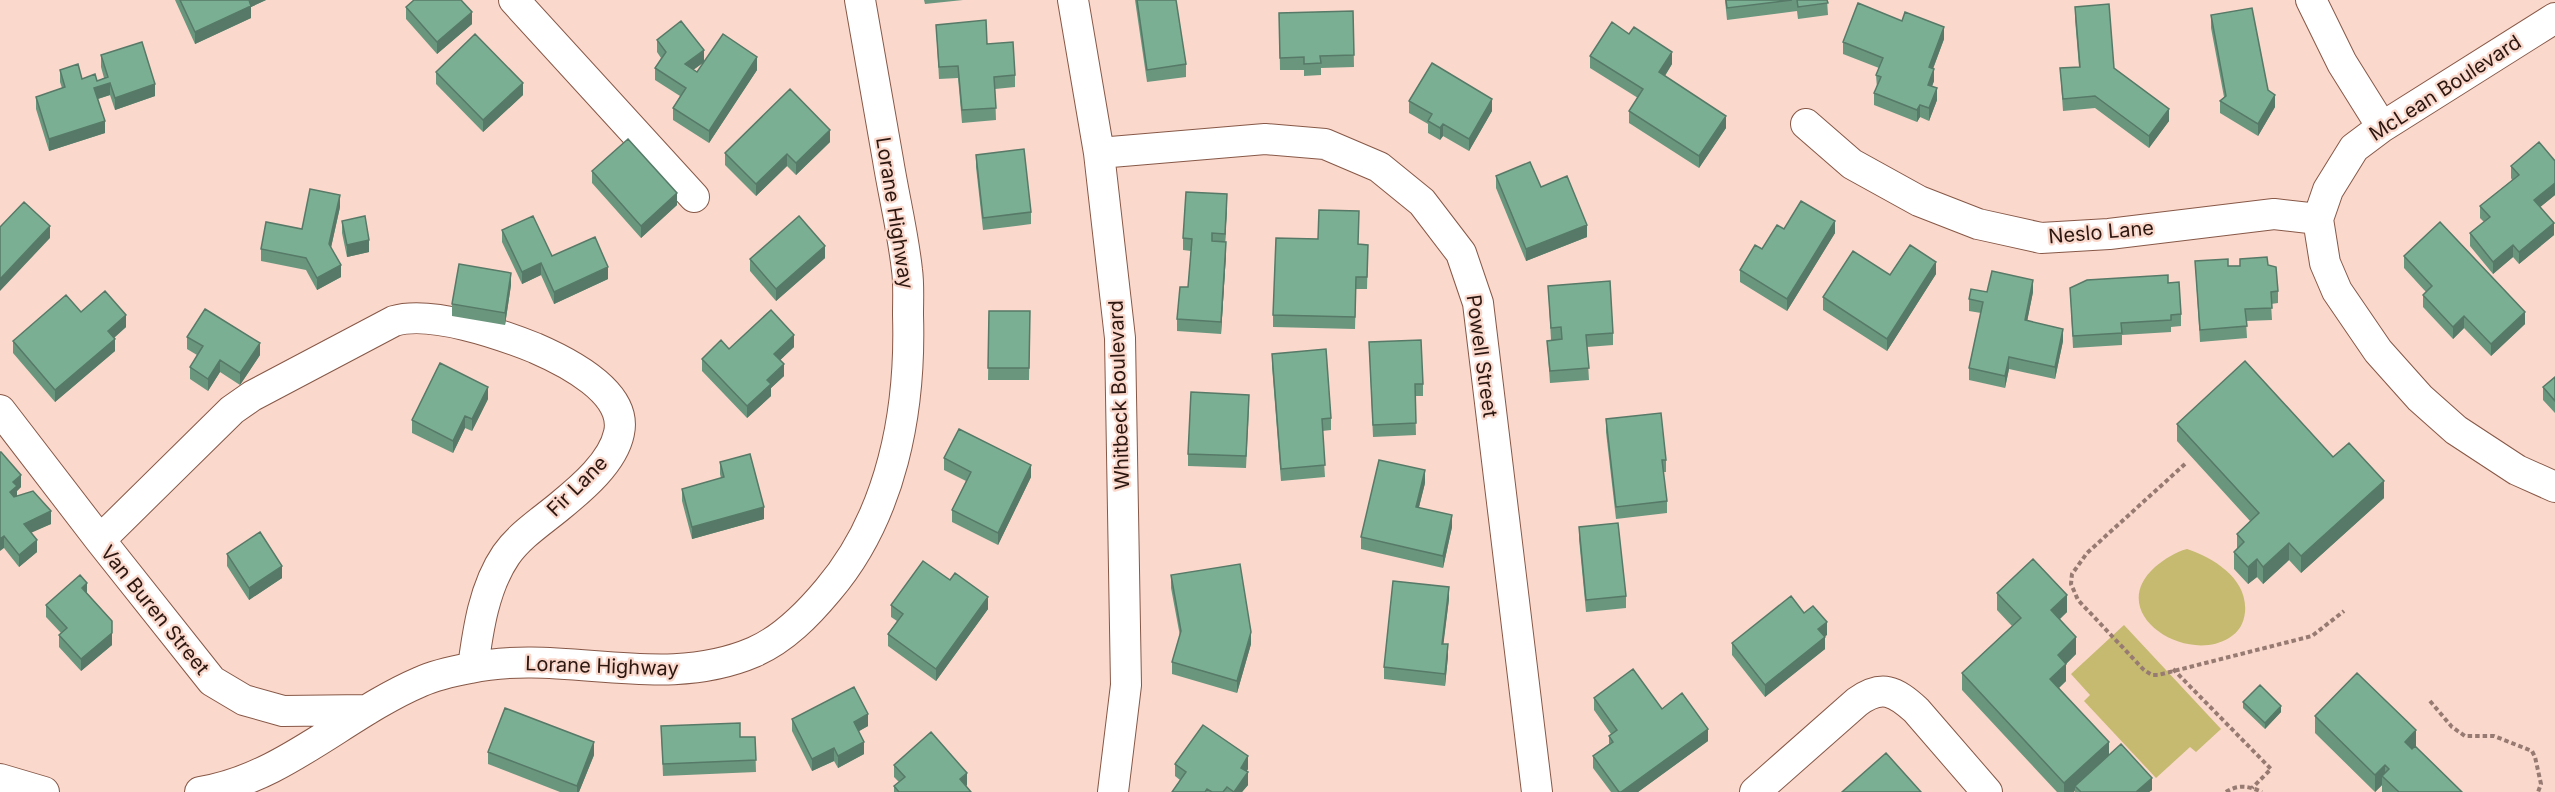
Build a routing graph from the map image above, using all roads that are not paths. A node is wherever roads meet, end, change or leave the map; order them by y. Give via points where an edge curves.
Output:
1 (514, 0) edge
2 (860, 0) edge
3 (1073, 0) edge
4 (2311, 0) edge
5 (2555, 18) edge
6 (1806, 124) dead end
7 (2382, 127) junction
8 (1099, 153) junction
9 (694, 197) dead end
10 (2318, 219) junction
11 (0, 410) edge
12 (2555, 487) edge
13 (100, 540) junction
14 (473, 667) junction
15 (367, 710) junction
16 (0, 779) edge
17 (44, 792) edge
18 (200, 792) edge
19 (1113, 792) edge
20 (1537, 792) edge
21 (1755, 792) edge
22 (1987, 792) edge

1 - 9 street
2 - 14 street, Lorane Highway via 907,271 910,354 903,422 890,474 847,568 810,612 786,633 754,652 700,667 656,671 521,663
3 - 8 street, Whitbeck Boulevard
4 - 7 street via 2342,63
5 - 7 street, McLean Boulevard
6 - 10 street, Neslo Lane via 1852,164 1919,201 1978,224 2041,238 2274,214
7 - 10 street, McLean Boulevard via 2354,148 2338,171
8 - 19 street, Whitbeck Boulevard via 1120,338 1126,685
8 - 20 street, Powell Street via 1264,139 1325,144 1379,167 1422,202 1461,253 1478,303
10 - 12 street, McLean Boulevard via 2325,263 2337,291 2378,351 2420,398 2457,430 2517,470
11 - 13 street, Van Buren Street
13 - 14 street, Fir Lane via 241,403 394,321 411,317 439,320 507,338 580,371 605,393 620,419 616,442 599,469 505,556 484,608
13 - 15 street, Van Buren Street via 201,669 225,690 244,700 284,711
14 - 15 street, Lorane Highway via 423,680
15 - 18 street, Lorane Highway via 260,773
16 - 17 street
21 - 22 street via 1863,698 1879,690 1904,698

